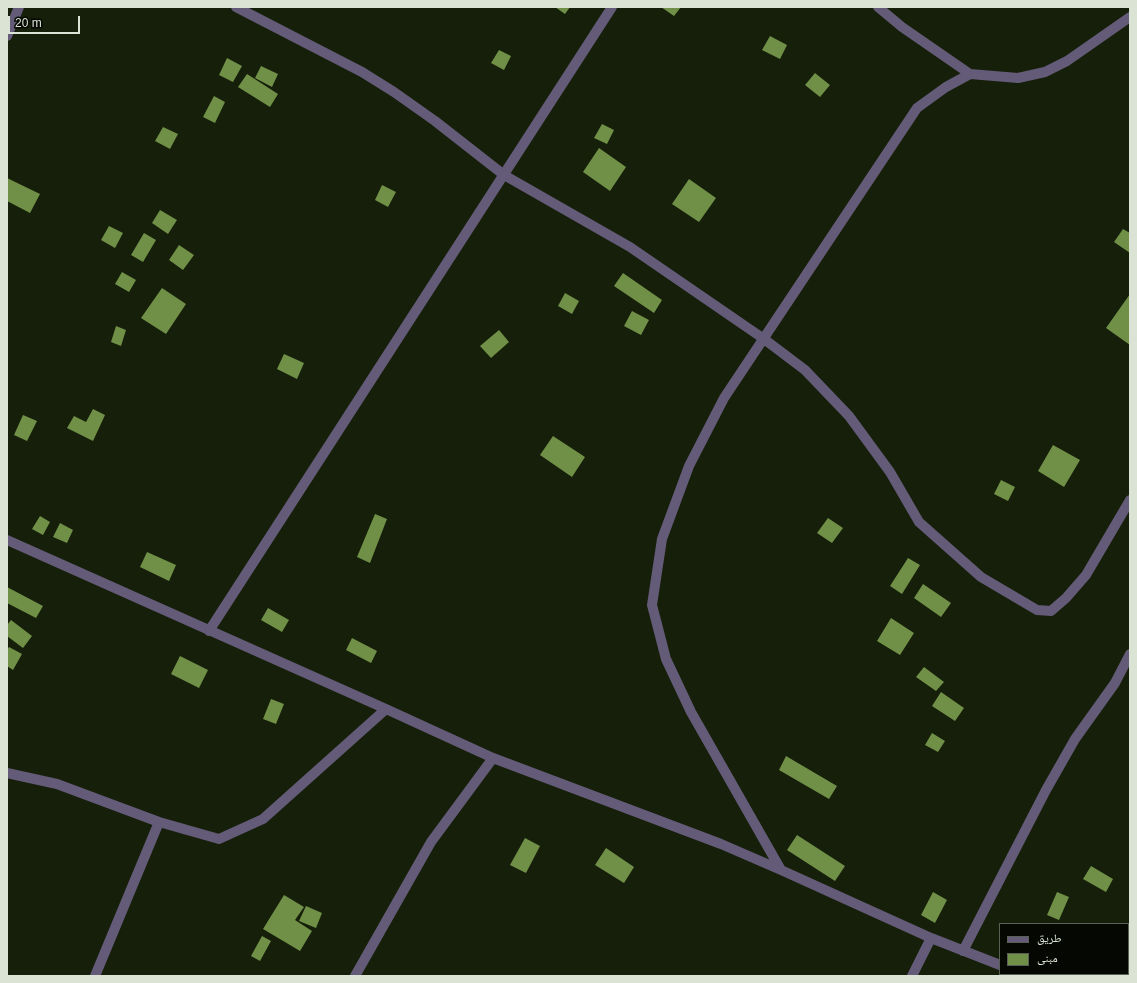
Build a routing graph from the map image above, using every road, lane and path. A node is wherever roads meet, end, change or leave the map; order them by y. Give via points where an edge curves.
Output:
1 (19, 7) edge
2 (236, 7) edge
3 (612, 7) edge
4 (878, 7) edge
5 (1130, 18) edge
6 (7, 36) edge
7 (970, 74) junction
8 (504, 175) junction
9 (764, 339) junction
10 (1130, 500) edge
11 (7, 540) edge
12 (209, 631) junction
13 (1130, 654) edge
14 (386, 709) junction
15 (493, 758) junction
16 (7, 773) edge
17 (159, 822) junction
18 (781, 870) junction
19 (931, 938) junction
20 (964, 950) junction
21 (999, 964) edge
22 (95, 976) edge
23 (354, 976) edge
24 (912, 976) edge

1 - 6 street
2 - 8 street via 362,72 394,92 435,120
3 - 8 street
4 - 7 street via 902,27
5 - 7 street via 1067,61 1045,72 1018,78
7 - 9 street via 946,87 917,108
8 - 9 street via 630,247
8 - 12 street
9 - 10 street via 805,370 849,416 890,472 919,522 981,577 1037,610 1050,611 1086,576
9 - 18 street via 724,398 689,466 662,538 652,605 666,659 691,712
11 - 12 street
12 - 14 street
13 - 20 street via 1115,683 1075,739 1046,790
14 - 15 street
14 - 17 street via 263,819 218,839
15 - 18 street via 721,844
15 - 23 street via 431,842
16 - 17 street via 57,784
17 - 22 street
18 - 19 street
19 - 20 street
19 - 24 street
20 - 21 street

